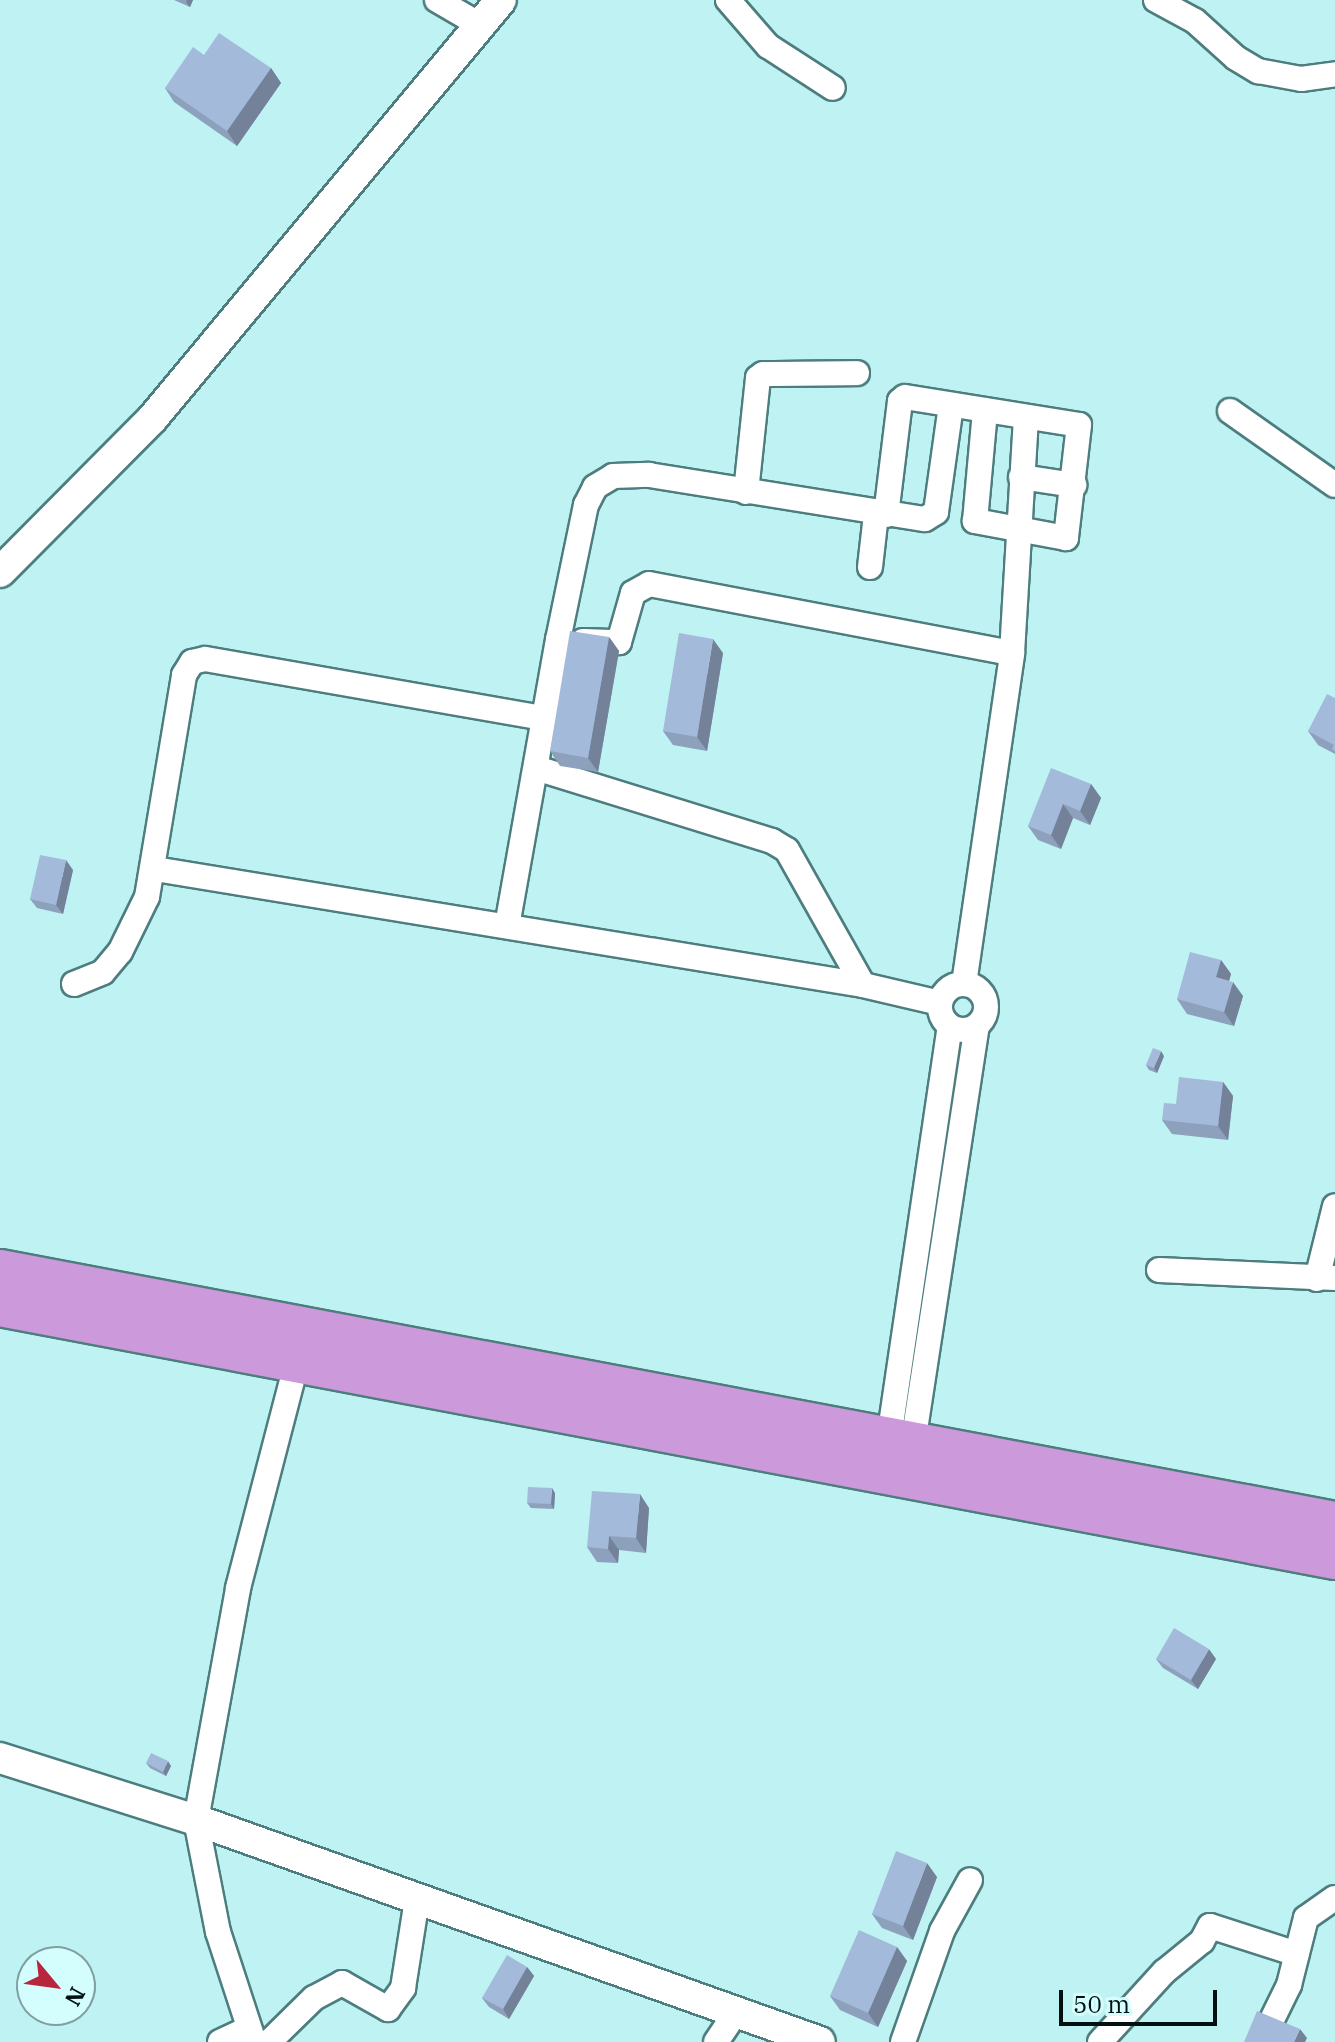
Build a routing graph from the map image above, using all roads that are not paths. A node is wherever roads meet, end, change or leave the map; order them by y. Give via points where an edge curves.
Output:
1 (437, 0) edge
2 (501, 0) edge
3 (728, 0) edge
4 (1156, 0) edge
5 (480, 25) junction
6 (1335, 74) edge
7 (833, 88) dead end
8 (857, 373) dead end
9 (951, 405) junction
10 (985, 411) junction
11 (1230, 411) dead end
12 (1026, 418) junction
13 (944, 465) junction
14 (978, 470) junction
15 (1021, 477) junction
16 (1074, 485) junction
17 (1335, 485) edge
18 (746, 492) junction
19 (881, 515) junction
20 (1018, 529) junction
21 (870, 567) dead end
22 (0, 572) edge
23 (558, 640) junction
24 (1012, 653) junction
25 (544, 718) junction
26 (536, 768) junction
27 (155, 869) junction
28 (507, 926) junction
29 (74, 984) dead end
30 (964, 984) junction
31 (863, 985) junction
32 (940, 1003) junction
33 (977, 1026) junction
34 (950, 1027) junction
35 (1335, 1206) edge
36 (0, 1270) edge
37 (1159, 1270) dead end
38 (1326, 1278) edge
39 (0, 1306) edge
40 (296, 1366) junction
41 (901, 1441) junction
42 (1335, 1522) edge
43 (1335, 1559) edge
44 (0, 1758) edge
45 (196, 1820) junction
46 (970, 1880) dead end
47 (1335, 1898) edge
48 (417, 1900) junction
49 (1297, 1954) junction
50 (736, 2012) junction
51 (250, 2036) edge
52 (220, 2042) edge
53 (269, 2042) edge
54 (716, 2042) edge
55 (820, 2042) edge
56 (903, 2042) edge
57 (1100, 2042) edge
58 (1261, 2042) edge

1 - 5 street
2 - 5 street
3 - 7 street via 768,46
4 - 6 street via 1195,21 1258,71 1301,79
5 - 22 street via 152,419
8 - 18 street via 758,378
9 - 10 street
9 - 13 street
9 - 19 street via 905,397 900,401
10 - 12 street
10 - 14 street
11 - 17 street
12 - 15 street
12 - 16 street via 1079,425
13 - 14 street
13 - 19 street via 931,517
14 - 20 street via 975,521
15 - 16 street
15 - 20 street
16 - 20 street via 1066,538
18 - 19 street
18 - 23 street via 634,474 613,476 595,487 586,505
19 - 21 street
20 - 24 street
23 - 24 street via 619,642 633,593 649,584
23 - 25 street
24 - 30 street
25 - 26 street
25 - 27 street via 205,659 192,662 184,675
26 - 28 street
26 - 31 street via 787,850
27 - 28 street
27 - 29 street via 120,952 103,972
28 - 31 street
30 - 32 street via 948,989
30 - 33 street via 985,1000 985,1014
31 - 32 street
32 - 34 street
33 - 34 street via 964,1031
33 - 41 street
34 - 41 street
35 - 38 street
36 - 41 highway
37 - 38 street
39 - 40 highway
40 - 43 highway
40 - 45 street via 238,1588
41 - 42 highway
44 - 45 street
45 - 48 street
45 - 51 street via 204,1874
46 - 56 street via 942,1931
47 - 49 street via 1306,1918
48 - 50 street
48 - 53 street via 403,1988 388,2009 342,1983 314,1998
49 - 57 street via 1210,1926 1202,1941 1164,1972
49 - 58 street via 1289,1985
50 - 54 street
50 - 55 street
51 - 52 street

